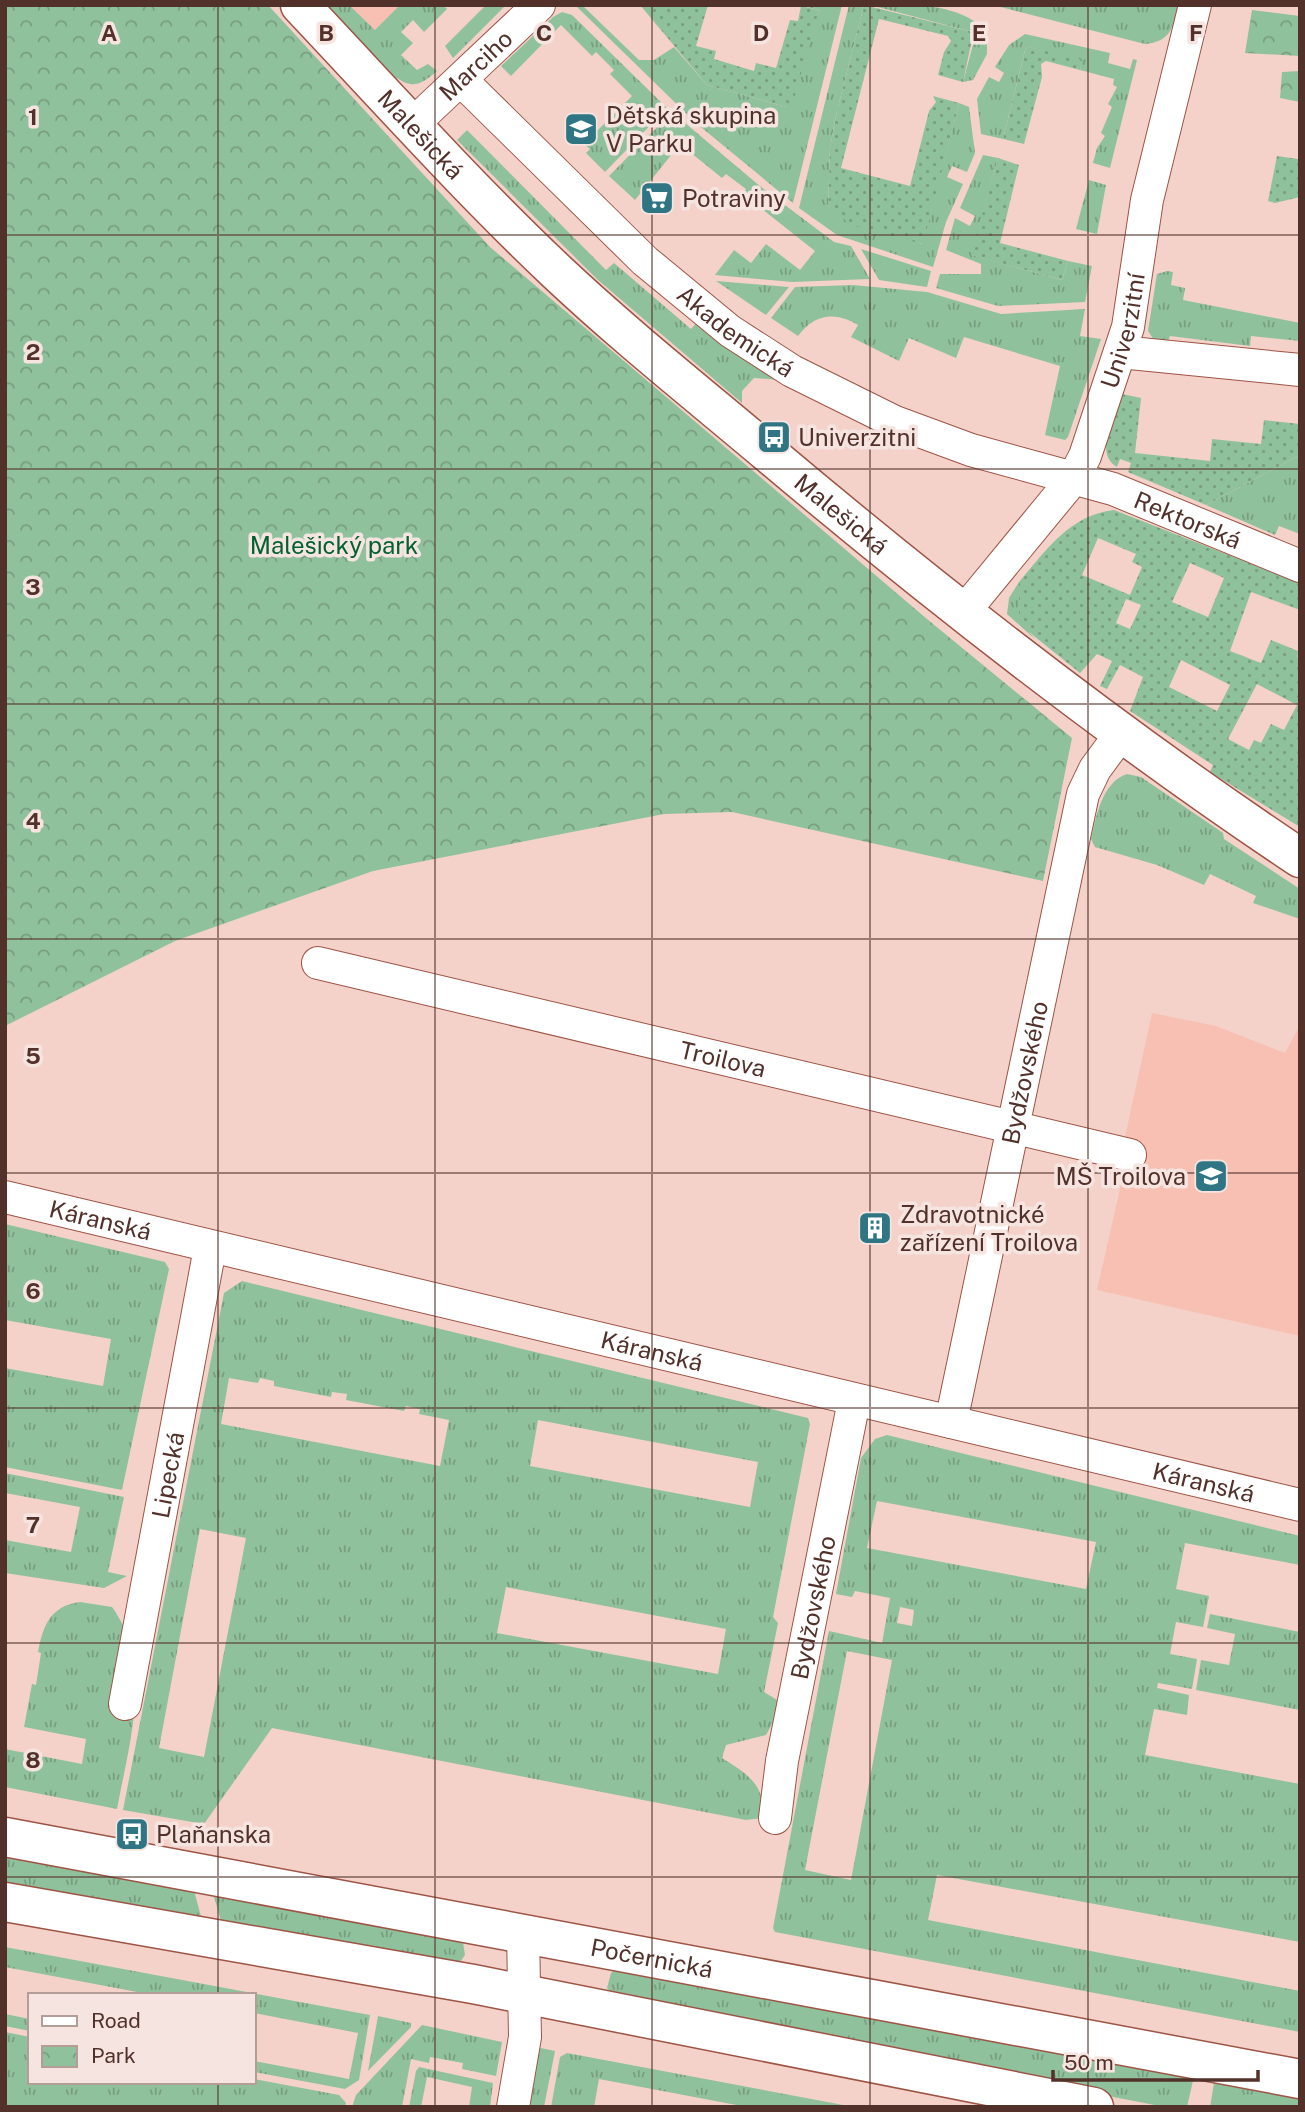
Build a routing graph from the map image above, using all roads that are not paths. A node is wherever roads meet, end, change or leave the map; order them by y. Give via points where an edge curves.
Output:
1 (300, 5) edge
2 (539, 5) edge
3 (1195, 5) edge
4 (461, 80) junction
5 (413, 124) junction
6 (1120, 352) junction
7 (1300, 370) edge
8 (1073, 479) junction
9 (1300, 566) edge
10 (962, 614) junction
11 (1120, 735) junction
12 (1300, 858) edge
13 (318, 963) dead end
14 (1012, 1127) junction
15 (1130, 1154) dead end
16 (5, 1198) edge
17 (210, 1248) junction
18 (854, 1401) junction
19 (951, 1422) junction
20 (1300, 1505) edge
21 (125, 1704) dead end
22 (775, 1818) dead end
23 (5, 1837) edge
24 (5, 1902) edge
25 (523, 1933) junction
26 (523, 1994) junction
27 (1300, 2079) edge
28 (513, 2107) edge
29 (1094, 2107) edge

1 - 5 street, Malešická
2 - 4 street, Marciho
3 - 6 street, Univerzitní via 1147,200 1132,310
4 - 5 street, Marciho
4 - 8 street, Akademická via 645,261 762,352 895,422
5 - 10 street, Malešická via 522,238 596,307
6 - 7 street
6 - 8 street, Univerzitní
8 - 9 street, Rektorská via 1113,489
8 - 10 street, Univerzitní
10 - 11 street, Malešická
11 - 12 street, Malešická
11 - 14 street, Bydžovského via 1083,794
13 - 14 street, Troilova
14 - 15 street, Troilova
14 - 19 street, Bydžovského
16 - 17 street, Káranská
17 - 18 street, Káranská
17 - 21 street, Lipecká
18 - 19 street, Káranská
18 - 22 street, Bydžovského via 782,1761
19 - 20 street, Káranská
23 - 25 street, Počernická
24 - 26 street
25 - 26 street
25 - 27 street, Počernická
26 - 28 street via 526,2037
26 - 29 street

